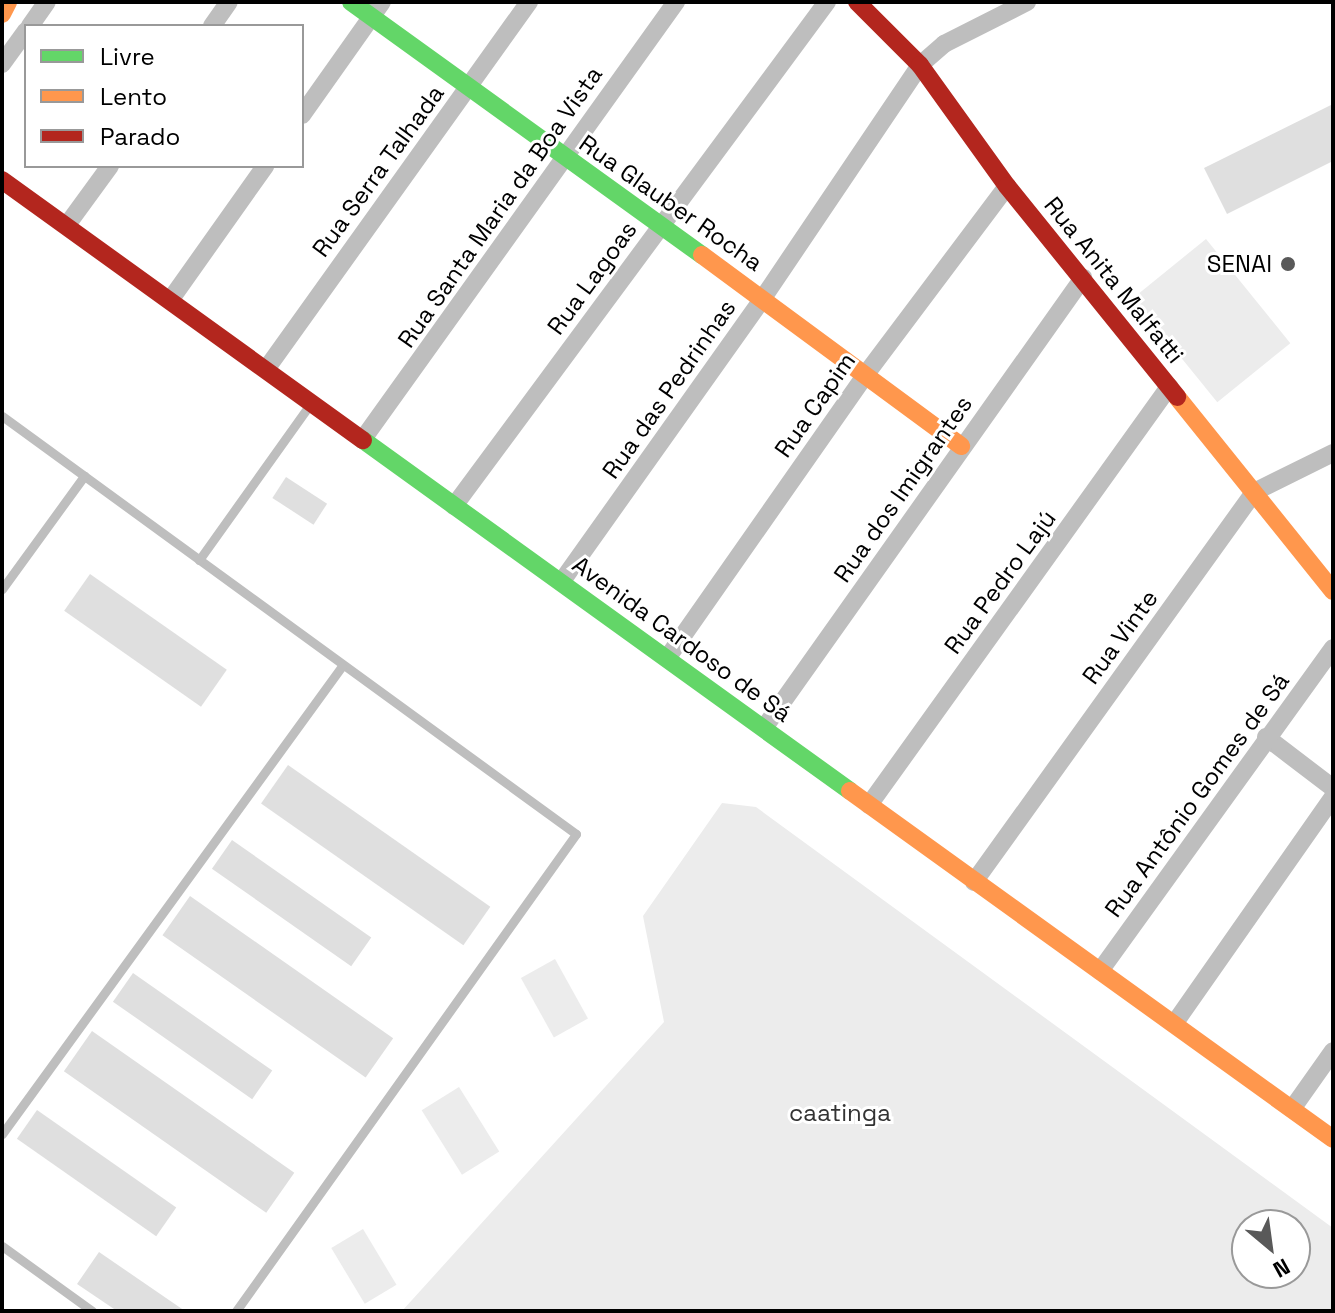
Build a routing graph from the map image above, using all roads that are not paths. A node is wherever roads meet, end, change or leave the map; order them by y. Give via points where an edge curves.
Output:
1 (8, 2) edge
2 (47, 2) edge
3 (229, 2) edge
4 (351, 2) edge
5 (382, 2) edge
6 (529, 2) edge
7 (676, 2) edge
8 (827, 2) edge
9 (857, 2) edge
10 (1027, 2) edge
11 (2, 14) edge
12 (371, 18) junction
13 (31, 24) edge
14 (213, 24) edge
15 (24, 34) edge
16 (2, 64) edge
17 (920, 65) junction
18 (467, 89) junction
19 (304, 112) edge
20 (564, 156) junction
21 (109, 168) edge
22 (264, 168) edge
23 (2, 180) edge
24 (1007, 186) junction
25 (67, 225) junction
26 (660, 226) junction
27 (1083, 278) junction
28 (763, 298) junction
29 (171, 299) junction
30 (267, 368) junction
31 (866, 374) junction
32 (1169, 387) junction
33 (312, 401) junction
34 (2, 416) edge
35 (363, 439) junction
36 (961, 446) junction
37 (1333, 453) edge
38 (84, 476) junction
39 (1254, 492) junction
40 (454, 506) junction
41 (199, 560) junction
42 (562, 581) junction
43 (2, 589) edge
44 (1333, 591) edge
45 (1333, 648) edge
46 (668, 657) junction
47 (342, 666) junction
48 (764, 728) junction
49 (1266, 737) junction
50 (1333, 788) edge
51 (1333, 797) edge
52 (869, 805) junction
53 (974, 882) junction
54 (1100, 971) junction
55 (1174, 1024) junction
56 (1333, 1051) edge
57 (1292, 1109) junction
58 (2, 1134) edge
59 (1333, 1139) edge
60 (2, 1246) edge
61 (92, 1311) edge
62 (236, 1311) edge

1 - 11 main road
2 - 13 street
3 - 14 street
4 - 12 main road, Rua Glauber Rocha
5 - 12 street
6 - 18 street, Rua Serra Talhada
7 - 20 street, Rua Santa Maria da Boa Vista
8 - 26 street, Rua Lagoas
9 - 17 main road, Rua Anita Malfatti
10 - 17 street, Rua das Pedrinhas via 944,44
12 - 18 main road, Rua Glauber Rocha
12 - 19 street
15 - 16 street
17 - 24 main road, Rua Anita Malfatti
17 - 28 street, Rua das Pedrinhas
18 - 20 main road, Rua Glauber Rocha
18 - 30 street, Rua Serra Talhada
20 - 26 main road, Rua Glauber Rocha
20 - 35 street, Rua Santa Maria da Boa Vista
21 - 25 street
22 - 29 street
23 - 25 main road, Avenida Cardoso de Sá
24 - 27 main road, Rua Anita Malfatti
24 - 31 street, Rua Capim
25 - 29 main road, Avenida Cardoso de Sá
26 - 28 main road, Rua Glauber Rocha
26 - 40 street, Rua Lagoas
27 - 32 main road, Rua Anita Malfatti
27 - 36 street, Rua dos Imigrantes
28 - 31 main road, Rua Glauber Rocha
28 - 42 street, Rua das Pedrinhas
29 - 30 main road, Avenida Cardoso de Sá
30 - 33 main road, Avenida Cardoso de Sá
31 - 36 main road, Rua Glauber Rocha
31 - 46 street, Rua Capim
32 - 39 main road, Rua Anita Malfatti
32 - 52 street, Rua Pedro Lajú
33 - 35 main road, Avenida Cardoso de Sá
33 - 41 lane
34 - 38 lane
35 - 40 main road, Avenida Cardoso de Sá
36 - 48 street, Rua dos Imigrantes
37 - 39 street, Rua Vinte
38 - 41 lane
38 - 43 lane
39 - 44 main road, Rua Anita Malfatti
39 - 53 street, Rua Vinte
40 - 42 main road, Avenida Cardoso de Sá
41 - 47 lane
42 - 46 main road, Avenida Cardoso de Sá
45 - 49 street, Rua Antônio Gomes de Sá
46 - 48 main road, Avenida Cardoso de Sá
47 - 58 lane
47 - 62 lane via 576,834
48 - 52 main road, Avenida Cardoso de Sá
49 - 50 street
49 - 54 street, Rua Antônio Gomes de Sá
51 - 55 street
52 - 53 main road, Avenida Cardoso de Sá
53 - 54 main road, Avenida Cardoso de Sá
54 - 55 main road, Avenida Cardoso de Sá
55 - 57 main road, Avenida Cardoso de Sá
56 - 57 street
57 - 59 main road, Avenida Cardoso de Sá
60 - 61 lane

